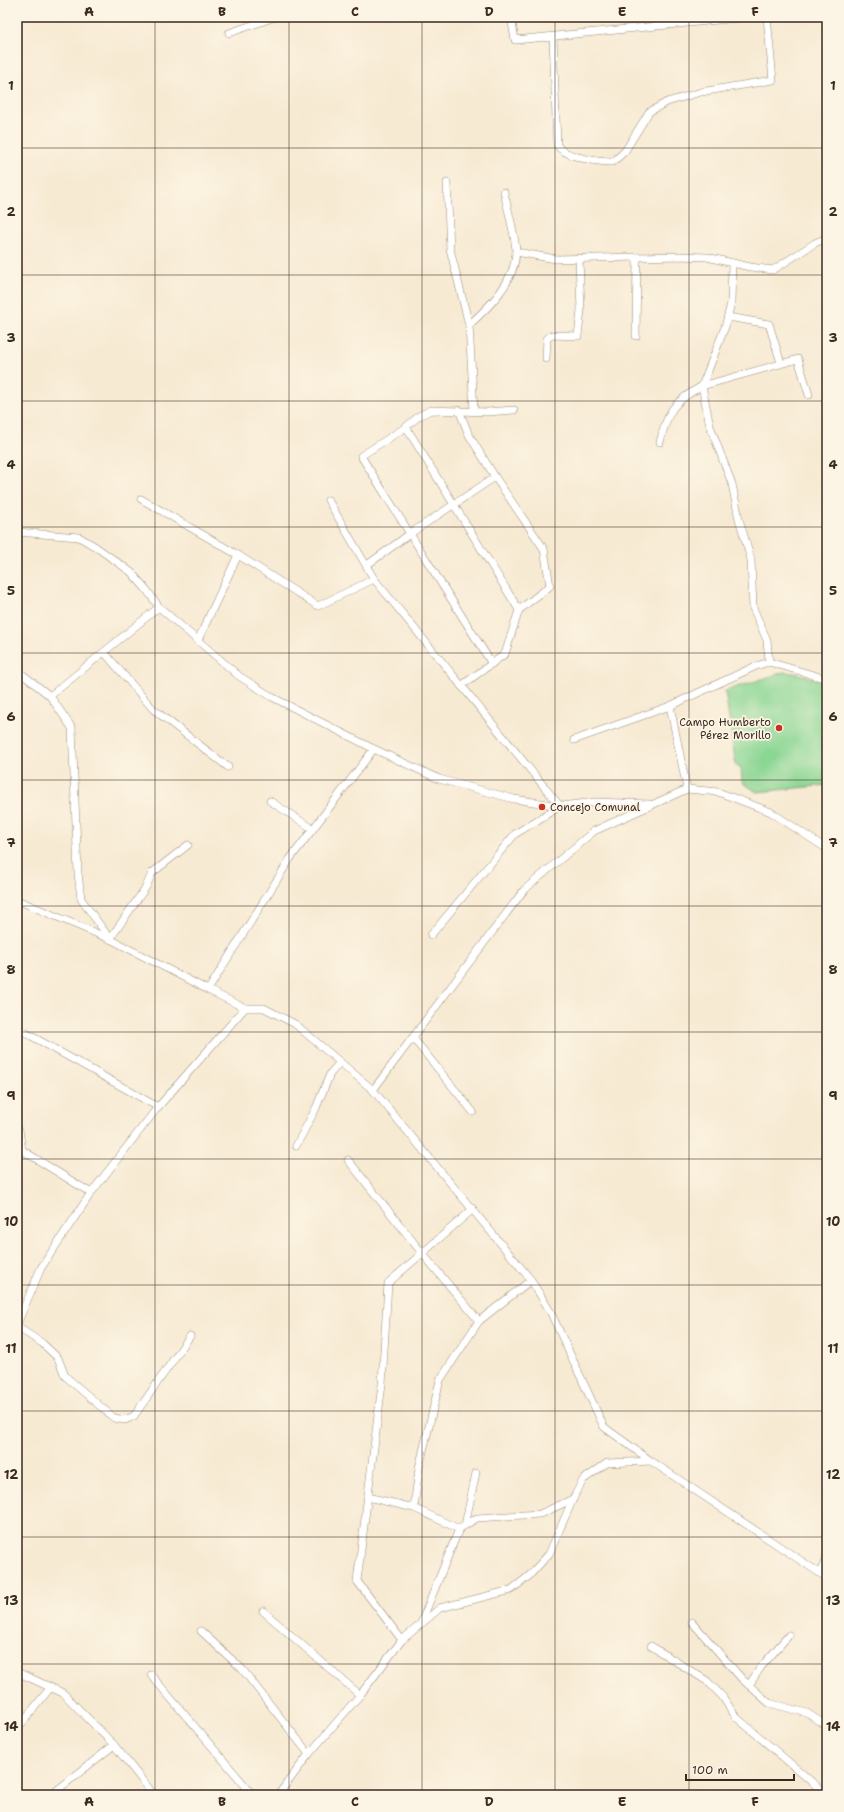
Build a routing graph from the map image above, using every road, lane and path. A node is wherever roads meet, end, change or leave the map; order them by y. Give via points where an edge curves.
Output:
1 (275, 17) edge
2 (511, 17) edge
3 (748, 17) edge
4 (767, 17) edge
5 (229, 33) dead end
6 (546, 38) junction
7 (447, 183) dead end
8 (504, 192) dead end
9 (827, 238) edge
10 (516, 252) junction
11 (637, 257) junction
12 (579, 259) junction
13 (732, 263) junction
14 (728, 317) junction
15 (469, 325) junction
16 (636, 336) dead end
17 (546, 359) dead end
18 (782, 363) junction
19 (702, 386) junction
20 (809, 395) dead end
21 (459, 410) junction
22 (514, 410) dead end
23 (474, 411) junction
24 (406, 427) junction
25 (660, 442) dead end
26 (495, 477) junction
27 (141, 499) dead end
28 (328, 500) dead end
29 (454, 504) junction
30 (17, 532) edge
31 (411, 533) junction
32 (238, 555) junction
33 (367, 565) junction
34 (374, 579) junction
35 (159, 607) junction
36 (519, 610) junction
37 (198, 640) junction
38 (104, 652) junction
39 (769, 662) junction
40 (492, 664) junction
41 (17, 670) edge
42 (827, 679) edge
43 (461, 686) junction
44 (50, 696) junction
45 (670, 706) junction
46 (574, 740) dead end
47 (374, 749) junction
48 (228, 767) dead end
49 (687, 789) junction
50 (270, 801) dead end
51 (652, 804) junction
52 (560, 806) junction
53 (313, 829) junction
54 (188, 845) dead end
55 (827, 849) edge
56 (17, 900) edge
57 (431, 935) dead end
58 (110, 939) junction
59 (208, 990) junction
60 (245, 1008) junction
61 (17, 1028) edge
62 (413, 1038) junction
63 (340, 1062) junction
64 (372, 1090) junction
65 (158, 1107) junction
66 (473, 1112) dead end
67 (17, 1129) edge
68 (296, 1146) dead end
69 (348, 1160) dead end
70 (91, 1192) junction
71 (473, 1209) junction
72 (422, 1253) junction
73 (531, 1280) junction
74 (479, 1321) junction
75 (17, 1325) edge
76 (190, 1336) dead end
77 (651, 1461) junction
78 (476, 1473) dead end
79 (368, 1497) junction
80 (573, 1499) junction
81 (414, 1508) junction
82 (462, 1527) junction
83 (827, 1556) edge
84 (820, 1573) junction
85 (827, 1578) edge
86 (263, 1611) dead end
87 (692, 1622) dead end
88 (421, 1624) junction
89 (201, 1631) dead end
90 (789, 1635) dead end
91 (402, 1640) junction
92 (651, 1646) dead end
93 (17, 1672) edge
94 (151, 1675) dead end
95 (749, 1685) junction
96 (51, 1687) junction
97 (360, 1694) junction
98 (827, 1726) edge
99 (17, 1729) edge
100 (114, 1745) junction
101 (309, 1754) junction
102 (51, 1795) edge
103 (154, 1795) edge
104 (253, 1795) edge
105 (278, 1795) edge
106 (822, 1795) edge

1 - 5 street
2 - 6 street via 514,40
3 - 6 street
4 - 6 street via 773,80 701,92 667,102 649,112 625,151 613,162 598,162 560,151 557,145 553,37
7 - 15 street via 450,249
8 - 10 street
9 - 13 street via 773,270
10 - 12 street via 556,259
10 - 15 street via 504,287 490,306
11 - 12 street
11 - 13 street via 707,257
11 - 16 street
12 - 17 street via 582,310 578,336 551,335 547,339
13 - 14 street
14 - 18 street via 769,324
14 - 19 street
15 - 23 street
18 - 19 street
18 - 20 street via 798,359
19 - 25 street via 671,408
19 - 39 street via 710,426 732,484 751,560 753,608 768,640
21 - 23 street
21 - 24 street via 431,410
21 - 26 street via 469,435
22 - 23 street
24 - 29 street
24 - 31 street via 361,456
26 - 29 street
26 - 36 street via 544,549 550,586
27 - 32 street
28 - 33 street
29 - 31 street
29 - 36 street
30 - 35 street via 79,537 131,572
31 - 33 street
31 - 40 street
32 - 34 street via 318,606
32 - 37 street
33 - 34 street
34 - 43 street
35 - 37 street
35 - 38 street
36 - 40 street via 505,654
37 - 47 street via 239,676 272,697
38 - 44 street
38 - 48 street via 153,709
39 - 42 street
39 - 45 street
40 - 43 street
41 - 44 street
43 - 52 street
44 - 58 street via 72,728 81,899
45 - 46 street
45 - 49 street
47 - 52 street via 439,779 514,799
47 - 53 street
49 - 51 street
49 - 55 street via 718,792 771,812
50 - 53 street
51 - 52 street via 596,802
51 - 62 street via 594,831 524,890
52 - 57 street via 515,834
53 - 59 street via 290,859
54 - 58 street via 152,873 146,887
56 - 58 street
58 - 59 street
59 - 60 street
60 - 63 street via 264,1008 295,1024
60 - 65 street
61 - 65 street
62 - 64 street
62 - 66 street
63 - 64 street
63 - 68 street via 330,1074
64 - 71 street
65 - 70 street
67 - 70 street via 22,1150
69 - 72 street
70 - 75 street via 41,1268
71 - 72 street
71 - 73 street
72 - 74 street
72 - 79 street via 388,1283 382,1384
73 - 74 street
73 - 77 street via 550,1311 604,1427
74 - 81 street via 440,1380 419,1468
75 - 76 street via 58,1358 65,1376 114,1418 122,1420 134,1416
77 - 80 street via 607,1463 583,1480
77 - 84 street
78 - 82 street
79 - 81 street
79 - 91 street via 357,1581
80 - 82 street via 540,1514 477,1518
80 - 88 street via 549,1554 529,1576 511,1590 440,1608
81 - 82 street
82 - 88 street
83 - 84 street
84 - 85 street
86 - 97 street
87 - 95 street
88 - 91 street
89 - 101 street via 242,1669
90 - 95 street
91 - 97 street
92 - 106 street via 707,1682 722,1696 736,1717 819,1788
93 - 96 street
94 - 104 street
95 - 98 street via 770,1703 807,1713
96 - 99 street
96 - 100 street via 63,1693
97 - 101 street
100 - 102 street
100 - 103 street
101 - 105 street

